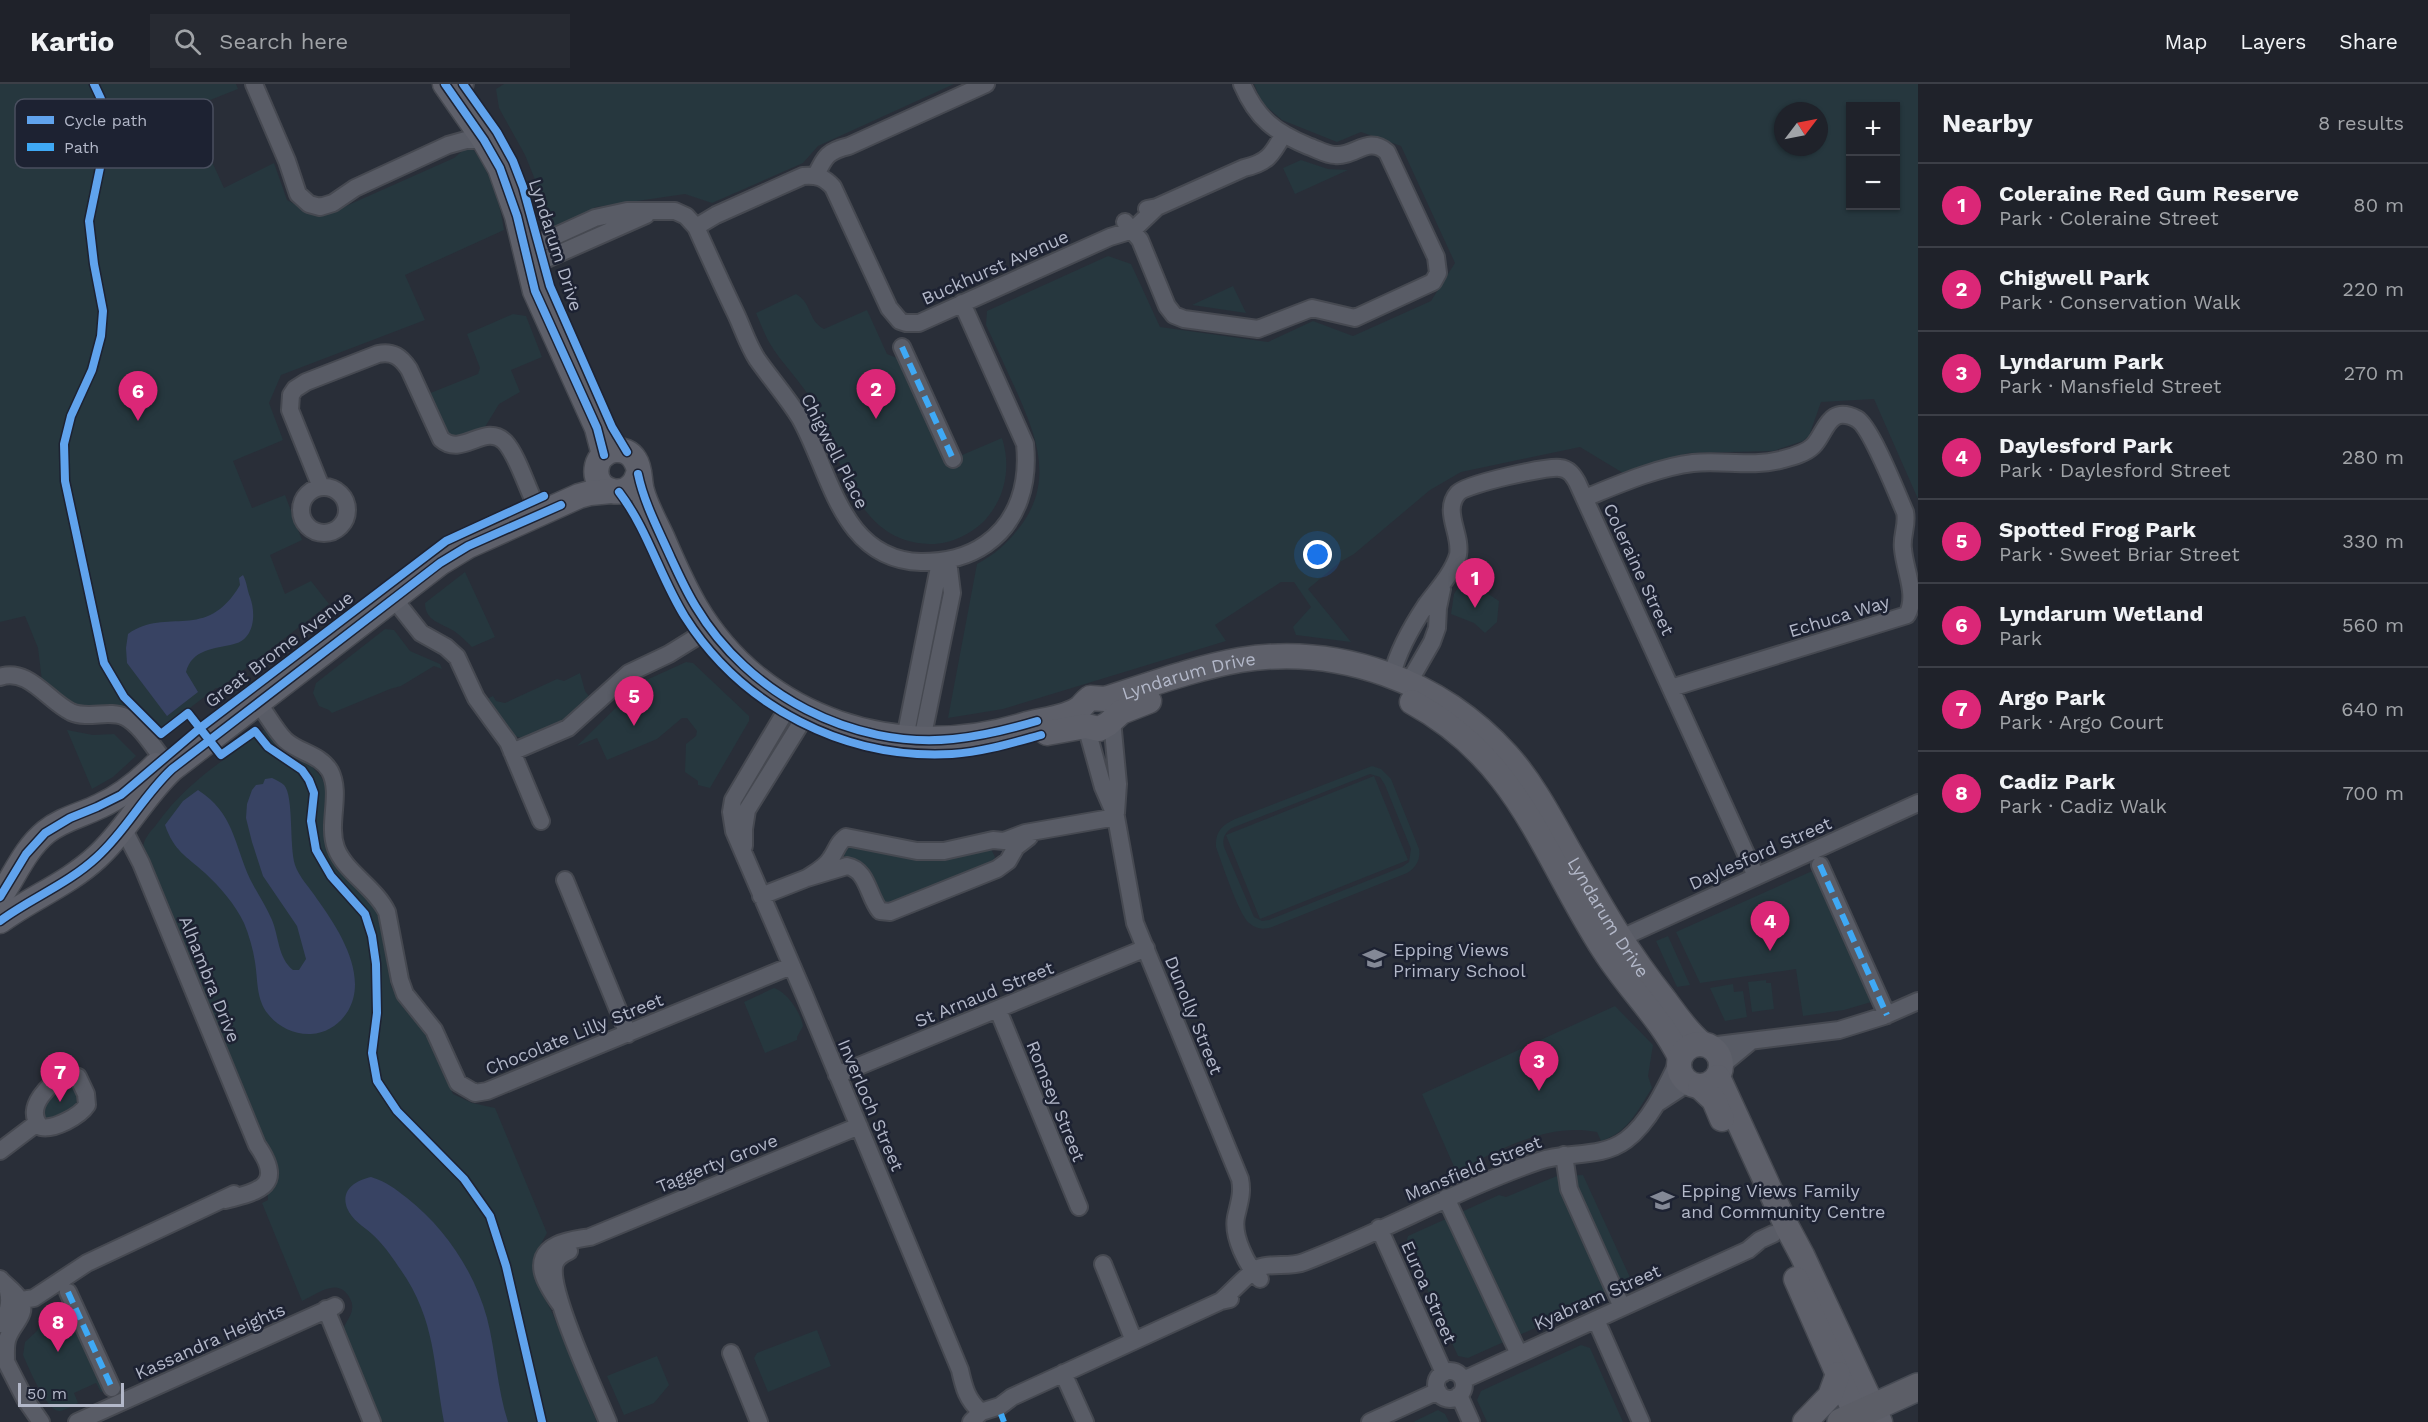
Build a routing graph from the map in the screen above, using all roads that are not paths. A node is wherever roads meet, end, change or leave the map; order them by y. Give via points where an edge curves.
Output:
1 (254, 84) edge
2 (986, 84) edge
3 (1242, 84) edge
4 (458, 86) edge
5 (468, 116) junction
6 (1279, 132) junction
7 (484, 140) junction
8 (448, 145) junction
9 (506, 165) junction
10 (820, 176) junction
11 (696, 227) junction
12 (1128, 228) junction
13 (533, 255) junction
14 (962, 303) junction
15 (902, 347) dead end
16 (609, 457) junction
17 (953, 459) dead end
18 (639, 474) junction
19 (321, 488) dead end
20 (615, 492) junction
21 (1585, 498) junction
22 (537, 508) junction
23 (944, 562) junction
24 (1443, 582) junction
25 (390, 593) junction
26 (704, 632) junction
27 (0, 677) edge
28 (1397, 686) junction
29 (1671, 688) junction
30 (254, 697) junction
31 (1109, 710) junction
32 (796, 712) junction
33 (1083, 717) junction
34 (912, 746) junction
35 (512, 752) junction
36 (167, 764) junction
37 (112, 800) junction
38 (1918, 803) edge
39 (1116, 817) junction
40 (541, 821) dead end
41 (124, 830) junction
42 (1038, 832) junction
43 (840, 841) junction
44 (986, 842) junction
45 (1820, 865) dead end
46 (850, 867) junction
47 (997, 869) junction
48 (1756, 876) junction
49 (807, 878) junction
50 (565, 880) dead end
51 (761, 896) junction
52 (0, 897) edge
53 (0, 921) edge
54 (1619, 939) junction
55 (1146, 948) junction
56 (791, 966) junction
57 (1918, 1001) edge
58 (998, 1010) junction
59 (1887, 1014) junction
60 (628, 1034) junction
61 (1750, 1041) junction
62 (1705, 1045) junction
63 (1680, 1059) junction
64 (837, 1075) junction
65 (1708, 1081) junction
66 (1652, 1109) junction
67 (36, 1123) dead end
68 (859, 1126) junction
69 (0, 1151) edge
70 (1564, 1155) junction
71 (1446, 1198) junction
72 (1079, 1207) dead end
73 (1379, 1228) junction
74 (1782, 1235) junction
75 (1103, 1264) dead end
76 (1258, 1272) junction
77 (3, 1282) edge
78 (68, 1292) dead end
79 (15, 1301) junction
80 (1622, 1307) junction
81 (1596, 1320) junction
82 (0, 1324) edge
83 (1134, 1341) junction
84 (731, 1353) dead end
85 (1520, 1354) junction
86 (4, 1363) edge
87 (1063, 1373) junction
88 (1838, 1374) junction
89 (1918, 1387) edge
90 (112, 1389) dead end
91 (1453, 1391) junction
92 (976, 1409) edge
93 (1862, 1418) edge
94 (42, 1422) edge
95 (77, 1422) edge
96 (372, 1422) edge
97 (608, 1422) edge
98 (759, 1422) edge
99 (960, 1422) edge
100 (1084, 1422) edge
101 (1370, 1422) edge
102 (1462, 1422) edge
103 (1471, 1422) edge
104 (1641, 1422) edge
105 (1805, 1422) edge

1 - 8 street via 298,194 309,204 326,206 355,188
2 - 10 street via 849,146
3 - 6 street via 1254,107
4 - 5 street, Lyndarum Drive
4 - 9 street, Lyndarum Drive via 497,132
5 - 7 street, Lyndarum Drive
5 - 8 street
6 - 12 street, Buckhurst Avenue via 1273,153 1259,165 1144,209
6 - 12 street via 1336,156 1371,144 1387,152 1436,257 1438,273 1433,282 1361,317 1342,317 1312,308 1264,328 1251,329 1184,319 1167,306 1140,240
7 - 8 street
7 - 9 street, Lyndarum Drive
9 - 13 street, Lyndarum Drive
10 - 11 street via 803,176
10 - 14 street, Buckhurst Avenue via 833,187 895,317 906,323 919,323
11 - 13 street via 681,212 656,212
11 - 23 street, Chigwell Place via 750,346 802,422 853,528 892,556 915,562
12 - 14 street, Buckhurst Avenue via 1106,228 1087,247
13 - 16 street, Lyndarum Drive via 612,427
14 - 23 street, Chigwell Place via 1019,428 1027,464 1020,502 999,533 986,544
15 - 17 street
16 - 18 street via 636,461
16 - 20 street via 597,478
16 - 22 street, Great Brome Avenue
18 - 20 street via 632,487
18 - 26 street, Lyndarum Drive via 642,491
19 - 22 street via 290,410 291,395 306,382 388,353 401,359 409,369 441,439 458,446 487,435 499,437 511,450
20 - 22 street, Great Brome Avenue via 590,493
20 - 26 street, Lyndarum Drive via 635,514 674,597
21 - 24 street, Coleraine Street via 1572,474 1562,468 1463,489 1452,505 1458,555
21 - 29 street, Coleraine Street
21 - 29 street, Echuca Way via 1683,464 1776,461 1803,453 1813,447 1826,424 1844,416 1858,420 1868,432 1905,512 1902,548 1918,591 1915,605 1906,615
22 - 25 street, Great Brome Avenue via 446,542
23 - 34 street
24 - 28 street, Coleraine Street via 1396,658
24 - 28 street, Coleraine Street via 1432,642
25 - 30 street, Great Brome Avenue
25 - 35 street via 421,633 457,657 476,698
26 - 32 street, Lyndarum Drive via 732,674 765,702
26 - 35 street via 629,673 568,728
27 - 36 street via 13,674 26,679 73,713 124,716
28 - 31 street, Lyndarum Drive via 1296,671 1243,674
28 - 54 street, Lyndarum Drive via 1457,710 1508,756 1530,784
28 - 63 street, Lyndarum Drive via 1446,722 1496,768 1545,844 1603,949 1669,1034
29 - 48 street, Coleraine Street
30 - 36 street, Great Brome Avenue
30 - 60 street, Chocolate Lilly Street via 285,740 324,763 331,773 331,822 337,850 382,901 402,987 434,1030 463,1088 475,1093 488,1092
31 - 33 street, Lyndarum Drive via 1090,698
31 - 39 street, Dunolly Street via 1118,784
32 - 34 street, Lyndarum Drive via 855,743
32 - 51 street, Inverloch Street via 747,810 744,856
33 - 34 street, Lyndarum Drive via 1052,732 1000,747 954,754
33 - 39 street, Dunolly Street
35 - 40 street
36 - 37 street, Great Brome Avenue
36 - 41 street, Great Brome Avenue
37 - 41 street
37 - 52 street, Great Brome Avenue via 45,833 26,854
38 - 48 street, Daylesford Street
39 - 42 street
39 - 55 street, Dunolly Street via 1132,913
41 - 53 street, Great Brome Avenue via 82,870
41 - 79 street, Alhambra Drive via 257,1145 260,1166 255,1180 225,1200 87,1263 34,1298
42 - 44 street
42 - 47 street via 1019,844
43 - 44 street via 851,837 930,852
43 - 46 street via 840,855
43 - 49 street via 826,865
44 - 47 street via 1000,853
45 - 59 street
46 - 47 street via 861,875 877,906 886,912
46 - 49 street
48 - 54 street, Daylesford Street
49 - 51 street
50 - 60 street
51 - 56 street, Inverloch Street
54 - 62 street, Lyndarum Drive via 1683,1026
55 - 58 street, St Arnaud Street
55 - 76 street, Dunolly Street via 1240,1179 1243,1190 1236,1225
56 - 60 street, Chocolate Lilly Street
56 - 64 street, Inverloch Street
57 - 59 street
58 - 64 street, St Arnaud Street
58 - 72 street, Romsey Street
59 - 61 street via 1839,1029
61 - 62 street
61 - 65 street
62 - 63 street via 1689,1047
62 - 65 street via 1720,1057
63 - 65 street via 1682,1076
63 - 66 street, Mansfield Street
64 - 68 street, Inverloch Street
65 - 66 street, Mansfield Street via 1682,1087
65 - 74 street
66 - 70 street, Mansfield Street via 1634,1134 1618,1146
67 - 69 street
68 - 92 street, Inverloch Street
68 - 97 street, Taggerty Grove via 590,1237 556,1245 545,1258 542,1275 560,1304
70 - 71 street, Mansfield Street
70 - 80 street via 1569,1189
71 - 73 street, Mansfield Street
71 - 85 street
73 - 76 street, Mansfield Street via 1283,1275
73 - 91 street, Euroa Street via 1444,1372 1438,1378
74 - 80 street, Kyabram Street via 1764,1248 1748,1250
74 - 88 street via 1788,1263
74 - 93 street
75 - 83 street
76 - 83 street, Mansfield Street via 1243,1294
77 - 79 street
78 - 90 street
79 - 82 street
79 - 86 street via 22,1312 9,1333
80 - 81 street, Kyabram Street
81 - 85 street, Kyabram Street
81 - 104 street
83 - 87 street, Mansfield Street
84 - 98 street
85 - 91 street, Kyabram Street
86 - 94 street
87 - 92 street, Mansfield Street
87 - 100 street
88 - 93 street
88 - 105 street via 1830,1396
89 - 93 main road
91 - 101 street, Kyabram Street
91 - 102 street
91 - 103 street
92 - 99 street
95 - 96 street, Kassandra Heights via 330,1307

